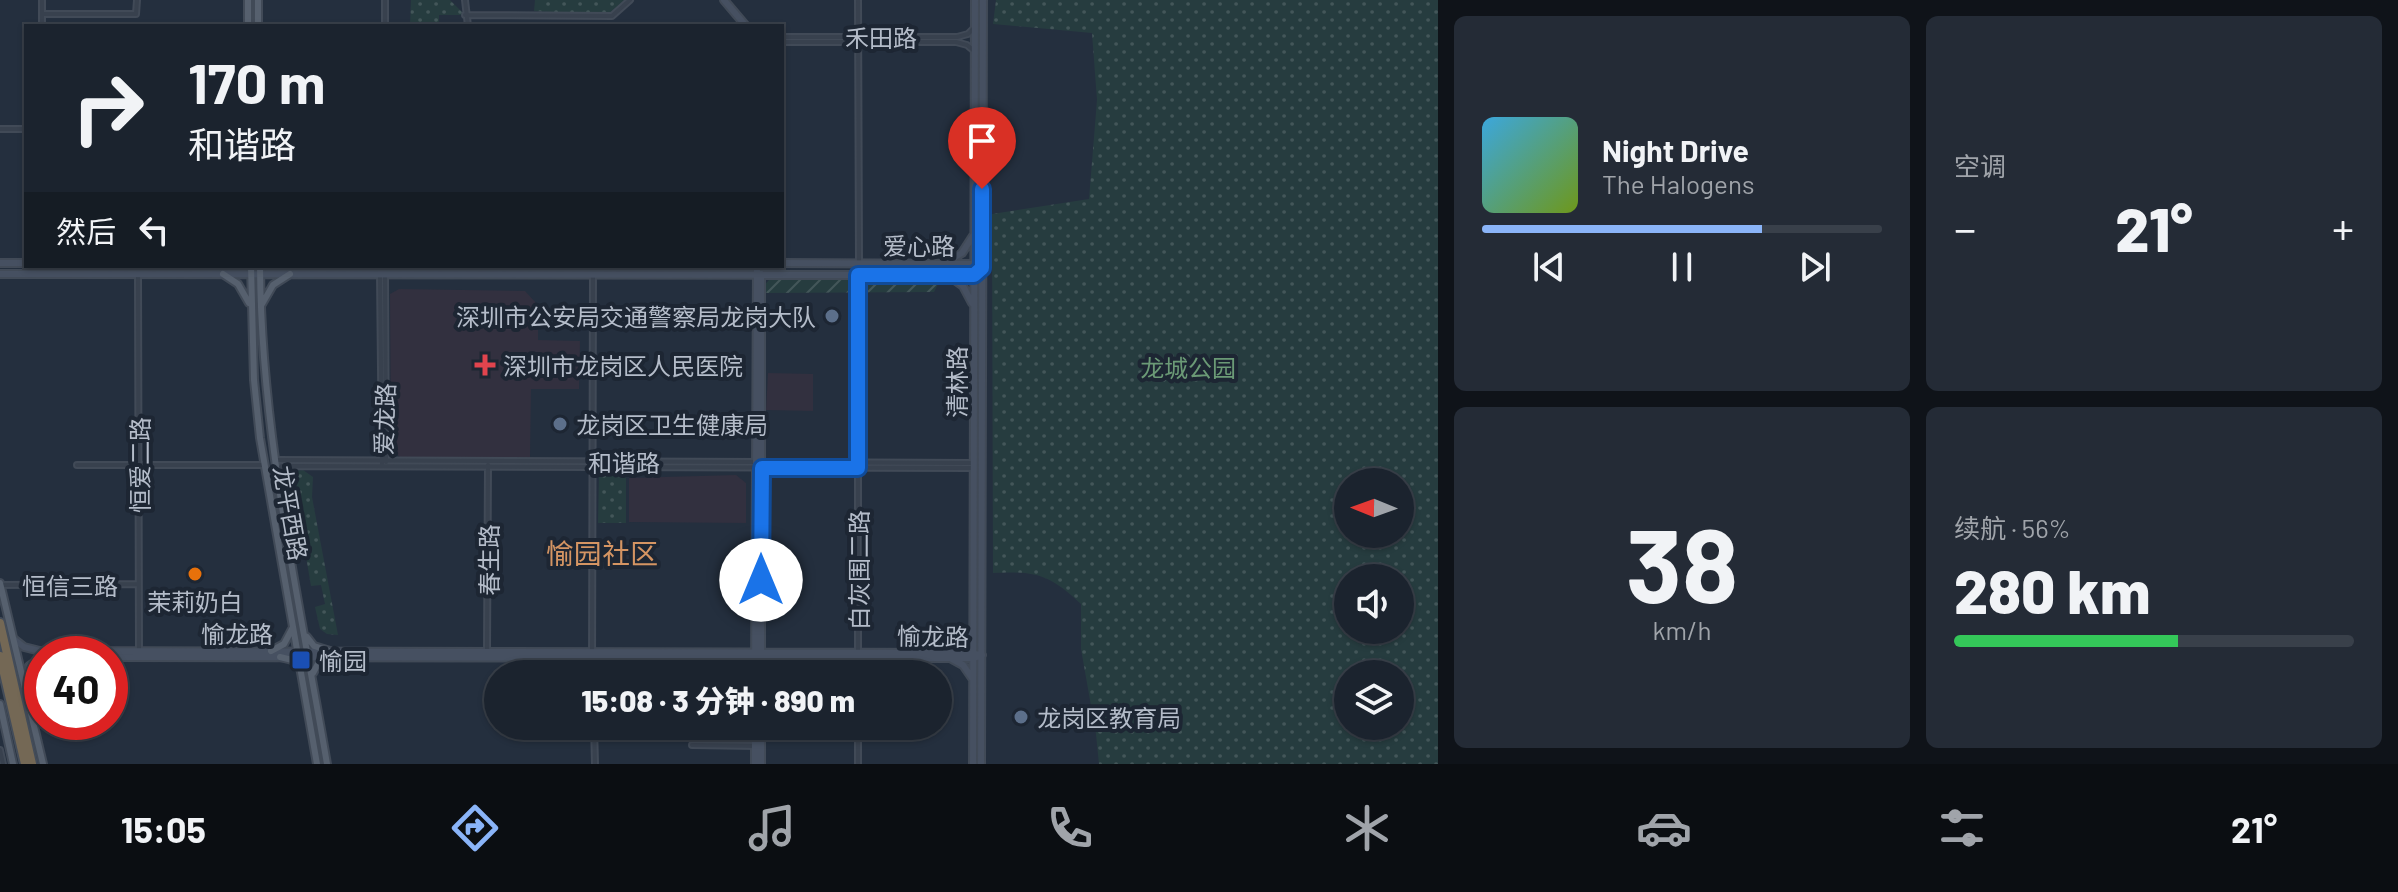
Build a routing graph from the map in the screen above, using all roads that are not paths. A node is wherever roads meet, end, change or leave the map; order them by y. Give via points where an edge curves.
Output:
1 (42, 0) edge
2 (137, 0) edge
3 (248, 0) edge
4 (258, 0) edge
5 (385, 0) edge
6 (465, 0) edge
7 (630, 0) edge
8 (727, 0) edge
9 (858, 0) edge
10 (975, 0) edge
11 (983, 0) edge
12 (42, 14) junction
13 (465, 15) junction
14 (42, 24) edge
15 (248, 24) edge
16 (258, 24) edge
17 (385, 24) edge
18 (467, 24) edge
19 (746, 24) edge
20 (975, 25) junction
21 (784, 39) edge
22 (858, 39) junction
23 (975, 53) junction
24 (0, 129) edge
25 (24, 129) edge
26 (974, 229) junction
27 (24, 262) edge
28 (0, 263) edge
29 (784, 263) edge
30 (859, 263) junction
31 (943, 263) junction
32 (974, 263) junction
33 (233, 268) edge
34 (982, 268) junction
35 (251, 270) edge
36 (260, 270) edge
37 (759, 270) edge
38 (0, 274) edge
39 (138, 274) junction
40 (226, 274) junction
41 (290, 274) junction
42 (383, 274) junction
43 (593, 274) junction
44 (858, 275) junction
45 (945, 275) junction
46 (974, 275) junction
47 (261, 308) junction
48 (252, 311) junction
49 (974, 311) junction
50 (275, 458) junction
51 (383, 464) junction
52 (77, 465) dead end
53 (139, 465) junction
54 (265, 465) junction
55 (488, 465) junction
56 (592, 465) junction
57 (759, 465) junction
58 (858, 465) junction
59 (974, 465) junction
60 (277, 470) junction
61 (0, 584) edge
62 (139, 584) junction
63 (292, 621) junction
64 (0, 623) edge
65 (974, 624) junction
66 (304, 631) junction
67 (15, 640) junction
68 (271, 651) junction
69 (139, 654) junction
70 (298, 654) junction
71 (308, 654) junction
72 (330, 654) junction
73 (487, 654) junction
74 (591, 654) junction
75 (128, 655) edge
76 (758, 655) junction
77 (858, 655) junction
78 (948, 655) junction
79 (976, 655) junction
80 (0, 656) edge
81 (280, 657) junction
82 (591, 660) edge
83 (758, 660) edge
84 (858, 660) edge
85 (301, 670) junction
86 (313, 681) junction
87 (24, 683) edge
88 (973, 685) junction
89 (0, 704) edge
90 (977, 729) junction
91 (37, 740) edge
92 (594, 740) edge
93 (758, 740) edge
94 (858, 740) edge
95 (692, 745) dead end
96 (758, 746) junction
97 (0, 750) edge
98 (3, 764) edge
99 (13, 764) edge
100 (25, 764) edge
101 (32, 764) edge
102 (43, 764) edge
103 (317, 764) edge
104 (327, 764) edge
105 (595, 764) edge
106 (758, 764) edge
107 (858, 764) edge
108 (973, 764) edge
109 (981, 764) edge

1 - 12 street
2 - 12 street via 136,14
3 - 15 main road
4 - 16 main road
5 - 17 street
6 - 13 street
7 - 13 street via 612,16
8 - 19 street
9 - 22 street
10 - 20 street, 清林路
11 - 34 street, 清林路
12 - 14 street
13 - 18 street
20 - 22 street, 禾田路 via 957,37
20 - 23 street, 清林路
21 - 22 street, 禾田路
22 - 23 street, 禾田路 via 956,42
22 - 30 street
23 - 26 street, 清林路
24 - 25 street
26 - 31 street via 962,253
26 - 32 street, 清林路
27 - 28 street
29 - 30 street, 爱心路
30 - 31 street, 爱心路
31 - 32 street, 爱心路
32 - 34 street, 爱心路
32 - 46 street, 清林路
33 - 40 street
34 - 46 street, 爱心路
34 - 79 street, 清林路
35 - 36 street, 爱心路
35 - 40 street, 爱心路
35 - 48 main road, 龙平西路
36 - 41 street, 爱心路
36 - 47 main road, 龙平西路
37 - 43 street, 爱心路
37 - 44 street, 爱心路
37 - 57 street
38 - 39 street, 爱心路
39 - 40 street, 爱心路
39 - 53 street, 恒爱二路
40 - 48 main road via 242,289
41 - 42 street, 爱心路
41 - 47 main road via 273,285
42 - 43 street, 爱心路
42 - 51 street, 爱龙路
43 - 56 street
44 - 45 street, 爱心路
44 - 58 street, 白灰围二路
45 - 46 street, 爱心路
45 - 49 street via 963,286
46 - 49 street, 清林路
47 - 50 main road, 龙平西路
48 - 54 main road, 龙平西路
49 - 59 street, 清林路
50 - 51 street, 和谐路
50 - 60 main road, 龙平西路
51 - 55 street, 和谐路
51 - 60 street, 和谐路
52 - 53 street
53 - 54 street
53 - 62 street, 恒爱二路
54 - 63 main road, 龙平西路
55 - 56 street, 和谐路
55 - 73 street, 春生路
56 - 57 street, 和谐路
56 - 74 street
57 - 58 street, 和谐路
57 - 76 street
58 - 59 street, 和谐路
58 - 77 street, 白灰围二路
59 - 65 street, 清林路
60 - 66 main road, 龙平西路
61 - 62 street, 恒信三路
61 - 67 main road
62 - 69 street, 恒爱二路
63 - 68 main road via 288,639
63 - 70 main road, 龙平西路
64 - 101 highway
65 - 78 street via 968,639
65 - 79 street, 清林路
66 - 71 main road, 龙平西路
66 - 72 main road via 314,646
67 - 69 street, 愉龙路 via 34,650
67 - 87 main road
68 - 69 street, 愉龙路
68 - 70 street, 愉龙路
69 - 75 street, 愉龙路
69 - 81 street, 愉龙路
70 - 71 street, 愉龙路
70 - 81 street, 愉龙路
70 - 85 main road, 龙平西路
71 - 72 street, 愉龙路
71 - 86 main road, 龙平西路
72 - 73 street, 愉龙路
72 - 86 main road via 316,665
73 - 74 street, 愉龙路
74 - 76 street, 愉龙路
74 - 82 street
76 - 77 street, 愉龙路
76 - 83 street
77 - 78 street, 愉龙路
77 - 84 street, 白灰围二路
78 - 79 street, 愉龙路
78 - 88 street via 968,670
79 - 88 street, 清林路
79 - 90 street, 清林路
80 - 100 highway
81 - 85 main road
85 - 103 main road, 龙平西路
86 - 104 main road, 龙平西路
88 - 90 street, 清林路
89 - 99 main road
90 - 108 street, 清林路
90 - 109 street, 清林路
91 - 102 main road
92 - 105 street
93 - 96 street
94 - 107 street
95 - 96 street
96 - 106 street
97 - 98 street

